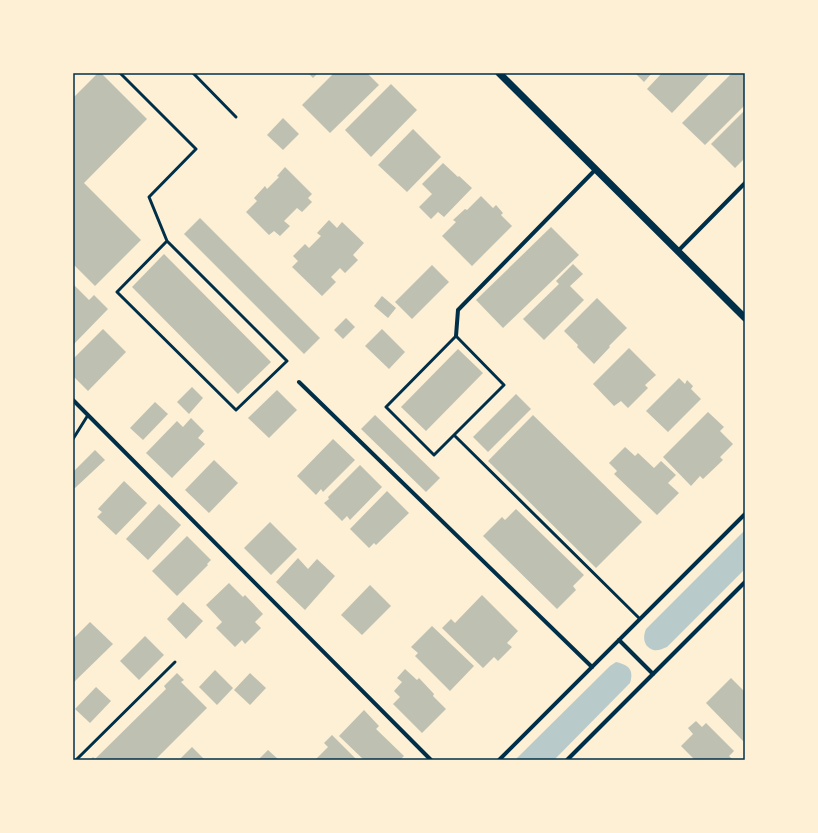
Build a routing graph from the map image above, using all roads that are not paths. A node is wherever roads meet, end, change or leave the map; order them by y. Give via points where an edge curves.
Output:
1 (120, 73) edge
2 (193, 73) edge
3 (502, 74) edge
4 (236, 117) dead end
5 (596, 169) junction
6 (745, 183) edge
7 (167, 241) junction
8 (678, 251) junction
9 (745, 318) edge
10 (456, 336) junction
11 (299, 382) dead end
12 (73, 400) edge
13 (88, 415) junction
14 (454, 435) junction
15 (73, 439) edge
16 (745, 514) edge
17 (745, 582) edge
18 (640, 619) junction
19 (619, 640) junction
20 (176, 662) dead end
21 (592, 667) junction
22 (653, 674) junction
23 (76, 760) edge
24 (431, 760) edge
25 (499, 760) edge
26 (567, 760) edge

1 - 7 lane via 196,149 148,197
2 - 4 lane
3 - 5 street
5 - 8 street
5 - 10 street via 458,310
6 - 8 street
7 - 7 lane via 287,361 236,410 117,292
8 - 9 street
10 - 14 lane via 504,385
10 - 14 lane via 386,407 434,455
11 - 21 street
12 - 13 street
13 - 15 lane
13 - 24 street
14 - 18 lane
16 - 18 street
17 - 22 street
18 - 19 street
19 - 21 street
19 - 22 street
20 - 23 lane
21 - 25 street
22 - 26 street

